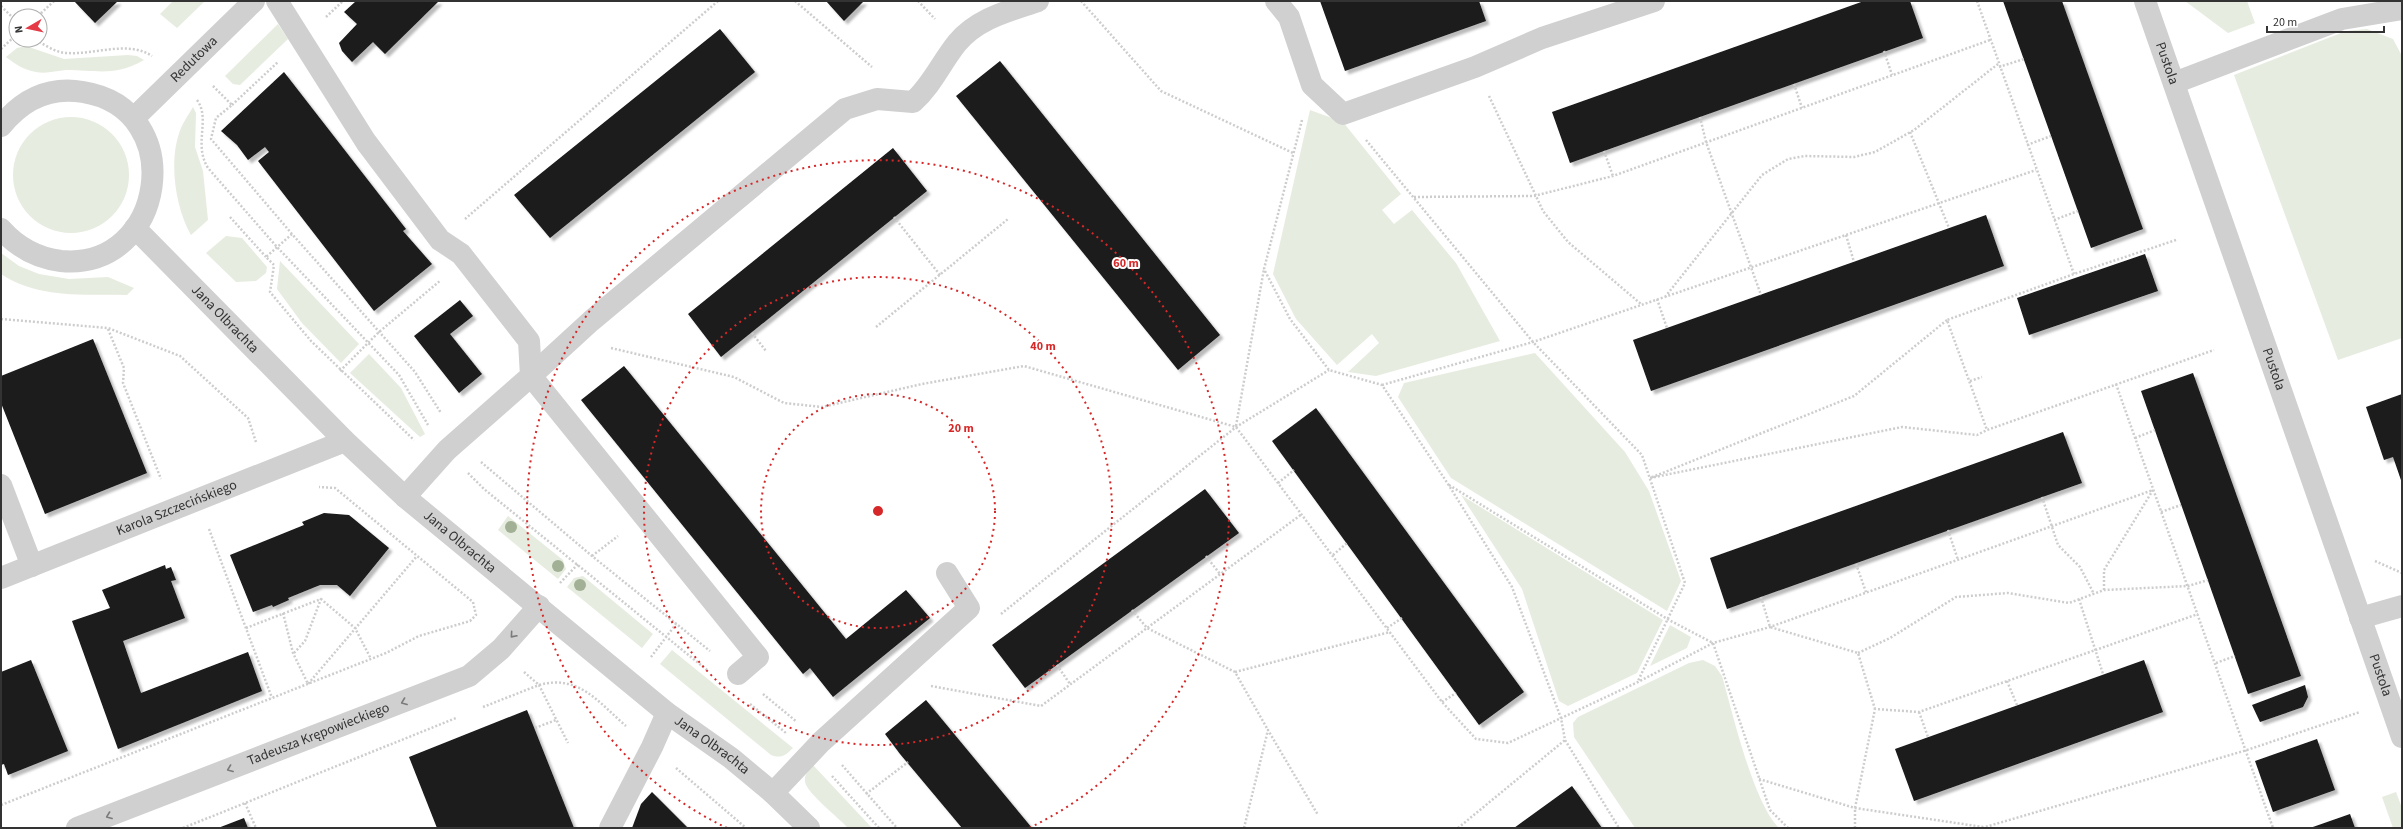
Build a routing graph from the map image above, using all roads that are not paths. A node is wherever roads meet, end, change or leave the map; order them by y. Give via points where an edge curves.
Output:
1 (254, 1) edge
2 (277, 1) edge
3 (1038, 1) edge
4 (1276, 1) edge
5 (1654, 1) edge
6 (2145, 1) edge
7 (2402, 9) edge
8 (2174, 83) junction
9 (4, 116) edge
10 (134, 118) junction
11 (135, 228) junction
12 (1, 229) edge
13 (531, 376) junction
14 (345, 441) junction
15 (1, 485) edge
16 (405, 497) junction
17 (32, 566) junction
18 (947, 573) dead end
19 (5, 577) edge
20 (539, 606) junction
21 (2402, 606) edge
22 (2360, 618) junction
23 (738, 674) road end
24 (667, 713) junction
25 (2402, 737) edge
26 (773, 793) junction
27 (83, 827) edge
28 (610, 828) edge
29 (809, 828) edge

1 - 10 street, Redutowa
2 - 13 street via 366,142 440,240 461,254 529,341
3 - 13 street via 984,19 958,42 926,90 913,102 877,99 845,109 591,321
4 - 5 street via 1289,17 1312,84 1343,114 1476,67 1542,38
6 - 8 street, Pustola
7 - 8 street via 2342,19
8 - 22 street, Pustola
9 - 10 street via 43,94 77,91 108,100
10 - 11 street via 145,136 153,169 152,194
11 - 12 street via 108,252 87,260 66,261 48,259 31,252 14,242
11 - 14 street, Jana Olbrachta
13 - 16 street via 448,442
13 - 23 street via 758,657
14 - 16 street, Jana Olbrachta
14 - 17 street, Karola Szczecińskiego
15 - 17 street
16 - 20 street, Jana Olbrachta
17 - 19 street, Karola Szczecińskiego
18 - 26 street via 969,608 816,747
20 - 24 street, Jana Olbrachta
20 -> 27 street, Tadeusza Krępowieckiego via 501,649 468,676
21 - 22 street
22 - 25 street, Pustola
24 - 26 street, Jana Olbrachta via 731,758
24 - 28 street
26 - 29 street, Jana Olbrachta

